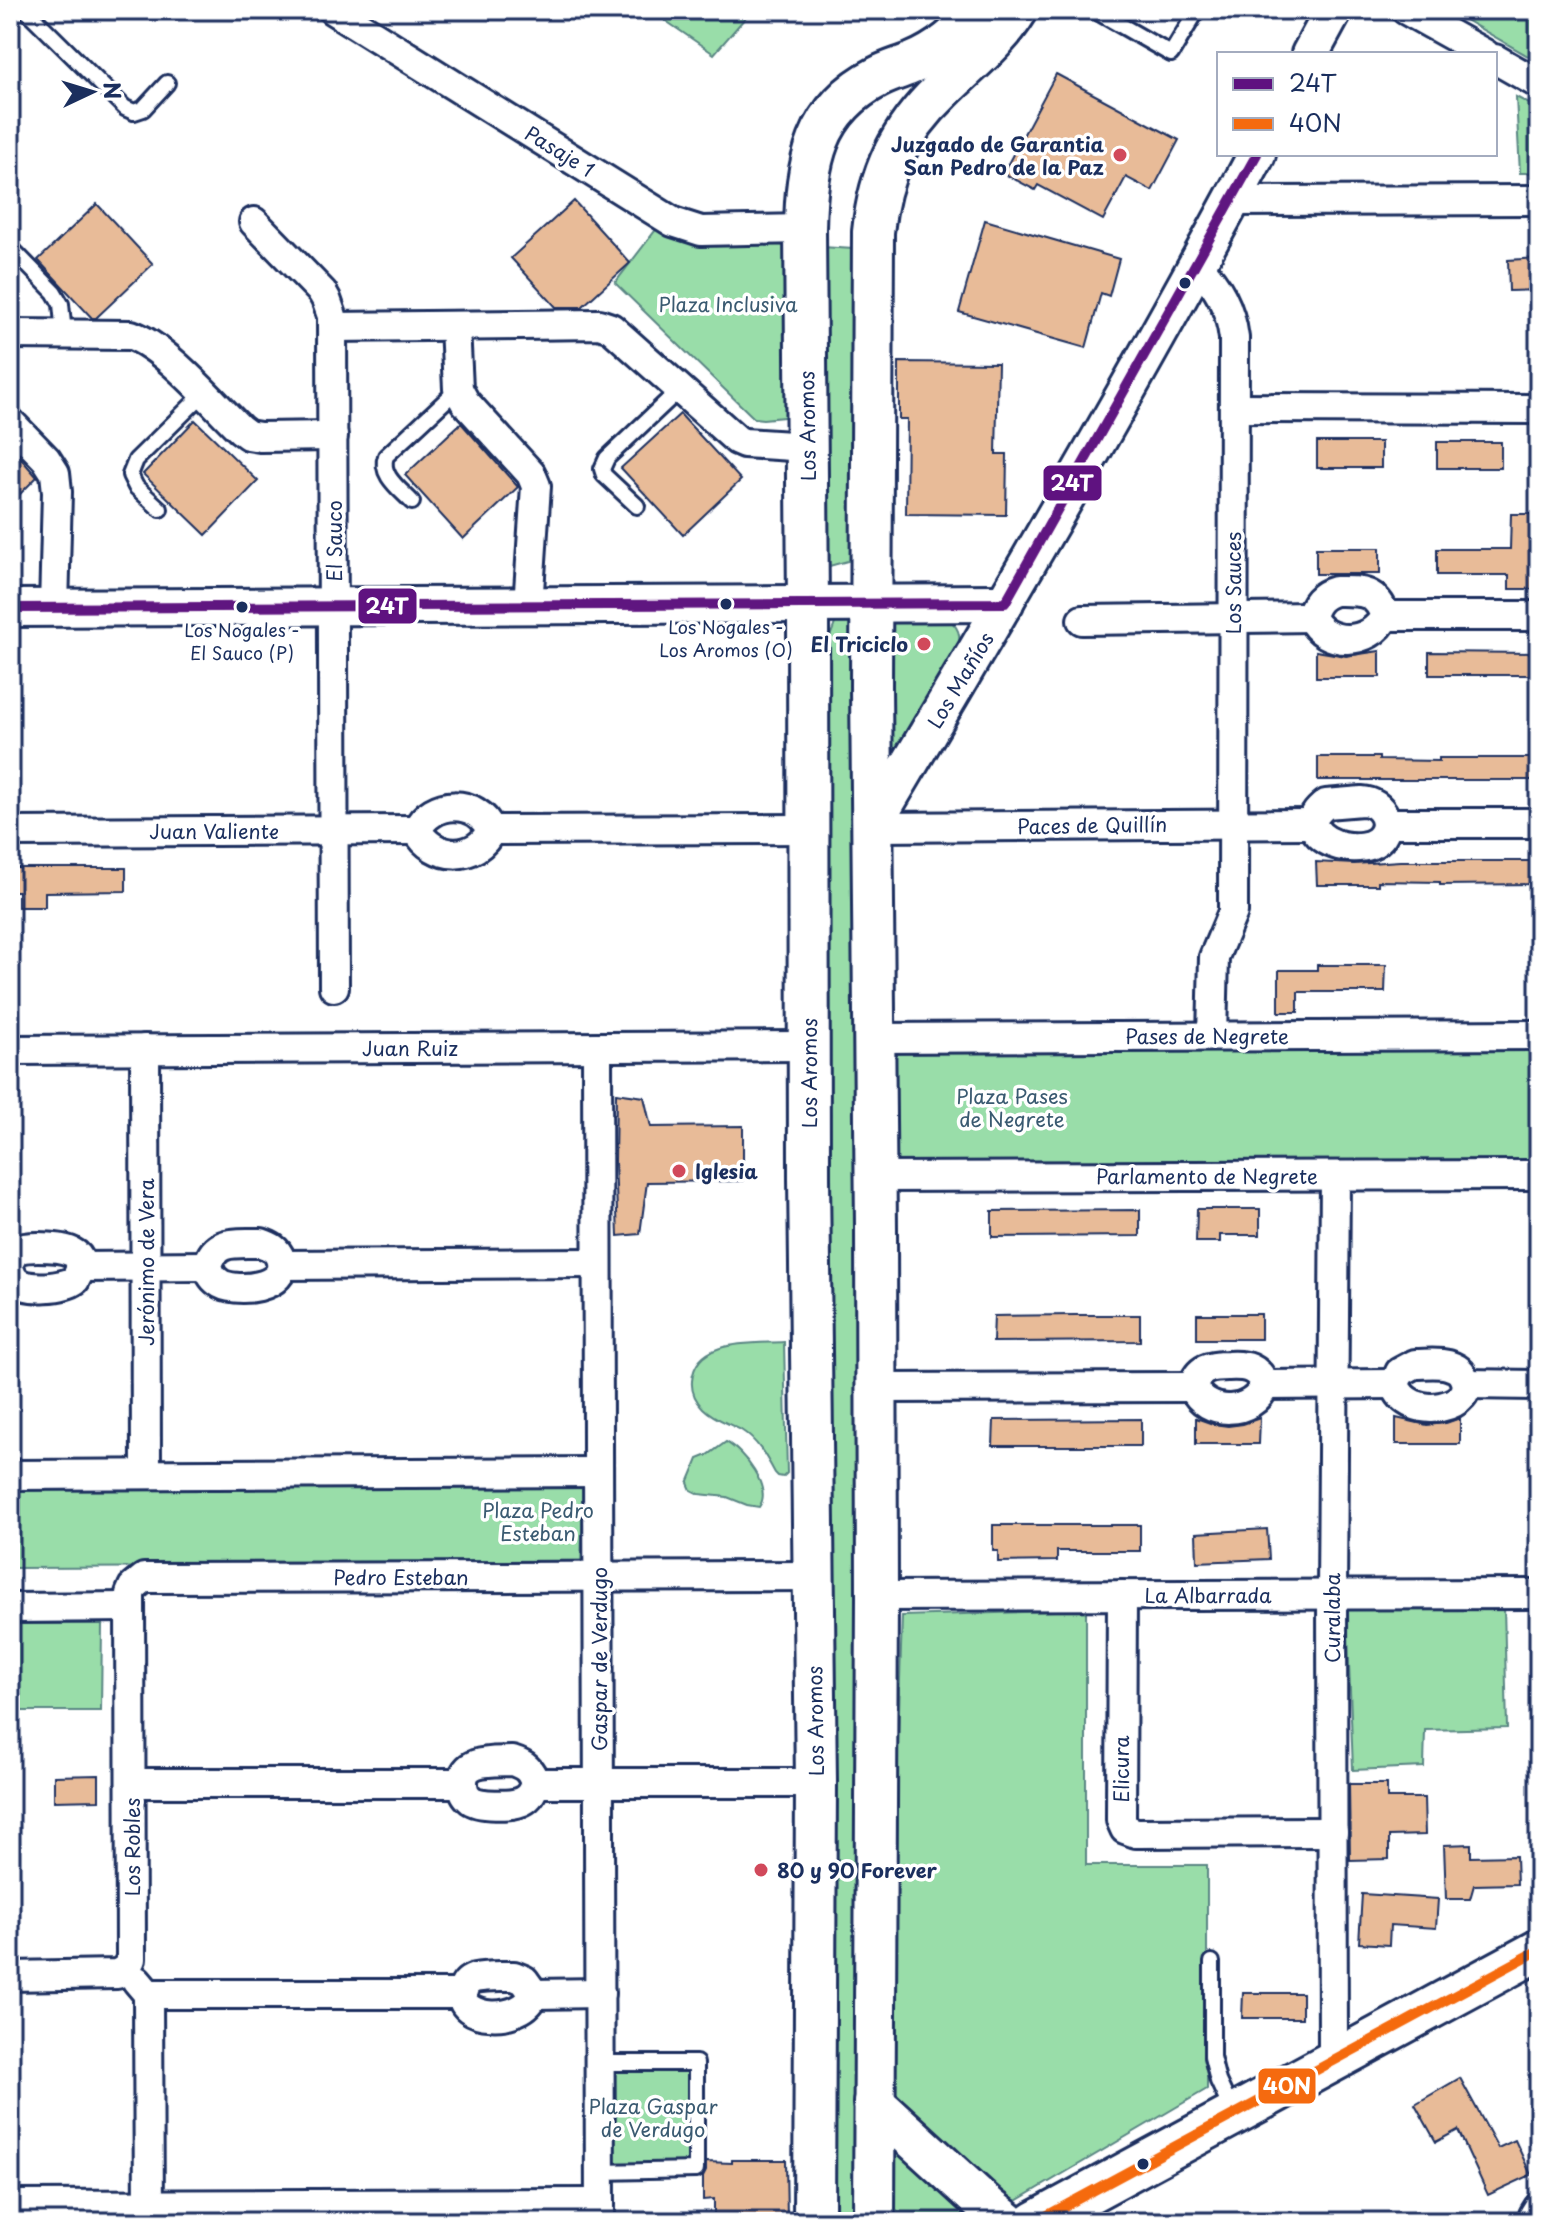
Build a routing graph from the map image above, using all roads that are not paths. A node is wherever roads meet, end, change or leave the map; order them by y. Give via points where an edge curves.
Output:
1 (26, 10) edge
2 (333, 10) edge
3 (980, 10) edge
4 (1017, 10) edge
5 (1094, 10) edge
6 (1187, 10) edge
7 (1334, 10) edge
8 (1406, 10) edge
9 (1311, 52) edge
10 (1481, 52) edge
11 (1497, 60) edge
12 (167, 83) dead end
13 (1539, 84) edge
14 (1256, 156) edge
15 (1539, 200) edge
16 (1232, 201) junction
17 (254, 222) dead end
18 (805, 229) junction
19 (873, 232) junction
20 (12, 249) edge
21 (1197, 264) junction
22 (455, 326) junction
23 (333, 327) junction
24 (10, 334) edge
25 (64, 334) junction
26 (458, 389) junction
27 (680, 389) junction
28 (203, 394) junction
29 (1234, 408) junction
30 (1539, 409) edge
31 (10, 422) edge
32 (333, 436) junction
33 (807, 447) junction
34 (412, 502) dead end
35 (637, 506) dead end
36 (160, 509) dead end
37 (1005, 603) junction
38 (872, 604) junction
39 (808, 605) junction
40 (528, 606) junction
41 (334, 607) junction
42 (10, 608) edge
43 (54, 608) junction
44 (1385, 616) junction
45 (1539, 616) edge
46 (1233, 617) junction
47 (1311, 617) junction
48 (1082, 620) dead end
49 (1386, 823) junction
50 (1539, 823) edge
51 (1233, 824) junction
52 (1312, 824) junction
53 (872, 827) junction
54 (808, 829) junction
55 (417, 830) junction
56 (491, 830) junction
57 (334, 831) junction
58 (10, 832) edge
59 (334, 987) dead end
60 (1539, 1035) edge
61 (1212, 1036) junction
62 (875, 1038) junction
63 (809, 1046) junction
64 (597, 1047) junction
65 (145, 1049) junction
66 (10, 1050) edge
67 (1539, 1175) edge
68 (1335, 1176) junction
69 (876, 1177) junction
70 (809, 1178) junction
71 (10, 1260) edge
72 (597, 1263) junction
73 (282, 1265) junction
74 (208, 1266) junction
75 (80, 1267) junction
76 (146, 1267) junction
77 (10, 1271) edge
78 (1395, 1384) junction
79 (1467, 1384) junction
80 (1265, 1385) junction
81 (1333, 1385) junction
82 (1539, 1385) edge
83 (1193, 1387) junction
84 (877, 1388) junction
85 (598, 1472) junction
86 (146, 1474) junction
87 (10, 1475) edge
88 (598, 1576) junction
89 (813, 1576) junction
90 (1332, 1594) junction
91 (1539, 1594) edge
92 (1122, 1595) junction
93 (877, 1596) junction
94 (130, 1607) junction
95 (10, 1608) edge
96 (876, 1727) junction
97 (815, 1728) junction
98 (131, 1783) junction
99 (463, 1783) junction
100 (535, 1783) junction
101 (599, 1783) junction
102 (816, 1783) junction
103 (1333, 1832) junction
104 (1539, 1950) edge
105 (1212, 1962) dead end
106 (126, 1969) junction
107 (10, 1976) edge
108 (600, 1993) junction
109 (148, 1994) junction
110 (1333, 2061) junction
111 (600, 2063) junction
112 (874, 2103) junction
113 (1233, 2115) junction
114 (600, 2172) junction
115 (10, 2205) edge
116 (600, 2212) edge
117 (149, 2213) edge
118 (373, 2213) edge
119 (814, 2222) edge
120 (874, 2222) edge
121 (1007, 2222) edge
122 (1035, 2222) edge

1 - 12 lane via 125,108 143,109
2 - 18 street, Pasaje 1 via 673,222 701,231
3 - 18 main road, Los Aromos via 942,47 862,86 833,114 810,162
4 - 19 main road via 992,45 940,91 904,135 881,184
5 - 6 lane via 1171,54 1195,14
7 - 9 street
8 - 10 street
11 - 13 street
14 - 16 street, Los Mañíos
15 - 16 street
16 - 21 street, Los Mañíos
17 - 23 street, El Sauco via 322,292
18 - 19 main road
18 - 33 main road, Los Aromos
19 - 38 main road
20 - 25 lane via 54,292 61,304
21 - 29 street, Los Sauces via 1221,293 1232,322
21 - 37 street, Los Mañíos
22 - 23 street
22 - 26 street
22 - 27 street via 599,324
23 - 32 street, El Sauco
24 - 25 street
25 - 28 street via 141,339
26 - 34 lane via 386,456 385,473
26 - 40 street via 536,486
27 - 33 street via 737,440
27 - 35 lane via 607,458 602,469
28 - 32 street via 248,435
28 - 36 lane via 136,460 130,475
29 - 30 street
29 - 46 street, Los Sauces
31 - 43 street via 55,473
32 - 41 street, El Sauco
33 - 39 main road, Los Aromos
37 - 38 street
37 - 53 street, Los Mañíos
38 - 39 street
38 - 53 main road
39 - 40 street
39 - 54 main road, Los Aromos
40 - 41 street
41 - 43 street
41 - 57 street, El Sauco
42 - 43 street
44 - 45 street
44 - 47 street via 1369,635 1339,638 1320,631
44 - 47 street via 1376,599 1362,592 1335,591 1322,596
46 - 47 street
46 - 48 street
46 - 51 street, Los Sauces
49 - 50 street
49 - 52 street via 1378,840 1361,846 1329,843
49 - 52 street via 1381,808 1362,801 1326,804
51 - 52 street, Paces de Quillín
51 - 53 street, Paces de Quillín
51 - 61 street, Los Sauces via 1233,912 1214,957
53 - 62 main road
54 - 56 street
54 - 63 main road, Los Aromos
55 - 56 street via 427,815 446,808 475,810
55 - 56 street via 429,846 445,853 475,850
55 - 57 street, Juan Valiente
57 - 58 street, Juan Valiente
57 - 59 street, El Sauco
60 - 61 street, Pases de Negrete
61 - 62 street, Pases de Negrete
62 - 69 main road
63 - 64 street, Juan Ruiz
63 - 70 main road, Los Aromos
64 - 65 street, Juan Ruiz
64 - 72 street, Gaspar de Verdugo
65 - 66 street, Juan Ruiz
65 - 76 street, Jerónimo de Vera
67 - 68 street, Parlamento de Negrete
68 - 69 street, Parlamento de Negrete
68 - 81 street, Curalaba
69 - 70 main road
69 - 84 main road
70 - 89 main road, Los Aromos
71 - 75 street via 25,1247 61,1247 74,1253
72 - 73 street
72 - 85 street, Gaspar de Verdugo
73 - 74 street via 276,1279 263,1287 228,1287 214,1280
73 - 74 street via 274,1249 261,1243 225,1244 212,1253
74 - 76 street
75 - 76 street
75 - 77 street via 75,1280 62,1286 21,1285
76 - 86 street, Jerónimo de Vera
78 - 79 street via 1407,1367 1443,1364 1459,1370
78 - 79 street via 1407,1403 1425,1407 1450,1405
78 - 81 street
79 - 82 street
80 - 81 street
80 - 83 street via 1256,1401 1228,1408 1209,1405
80 - 83 street via 1252,1368 1214,1366 1200,1371
81 - 90 street, Curalaba
83 - 84 street
84 - 93 main road
85 - 86 street
85 - 88 street, Gaspar de Verdugo
86 - 87 street
88 - 89 street, Pedro Esteban
88 - 94 street, Pedro Esteban via 150,1577 133,1587
88 - 101 street, Gaspar de Verdugo
89 - 97 main road, Los Aromos
90 - 91 street, La Albarrada
90 - 92 street, La Albarrada
90 - 103 street, Curalaba
92 - 93 street, La Albarrada
92 - 103 street, Elicura via 1125,1829
93 - 96 main road
94 - 95 street
94 - 98 street, Los Robles
96 - 97 main road
96 - 112 main road
97 - 102 main road, Los Aromos
98 - 99 street
98 - 106 street, Los Robles via 132,1953
99 - 100 street via 468,1798 482,1804 520,1802
99 - 100 street via 474,1764 512,1761 527,1768
100 - 101 street
101 - 102 street
101 - 108 street, Gaspar de Verdugo
102 - 119 main road, Los Aromos
103 - 110 street, Curalaba
104 - 110 main road
105 - 113 lane via 1212,2057
106 - 107 street via 111,1975
106 - 109 street
108 - 109 street via 534,1994 514,1976 475,1978 462,1994
108 - 111 street, Gaspar de Verdugo
109 - 117 street
110 - 113 main road
111 - 114 street, Gaspar de Verdugo
111 - 114 lane via 696,2063 696,2170
112 - 120 main road
112 - 121 main road
113 - 122 main road
114 - 116 street, Gaspar de Verdugo
115 - 117 street
116 - 118 street
117 - 118 street

